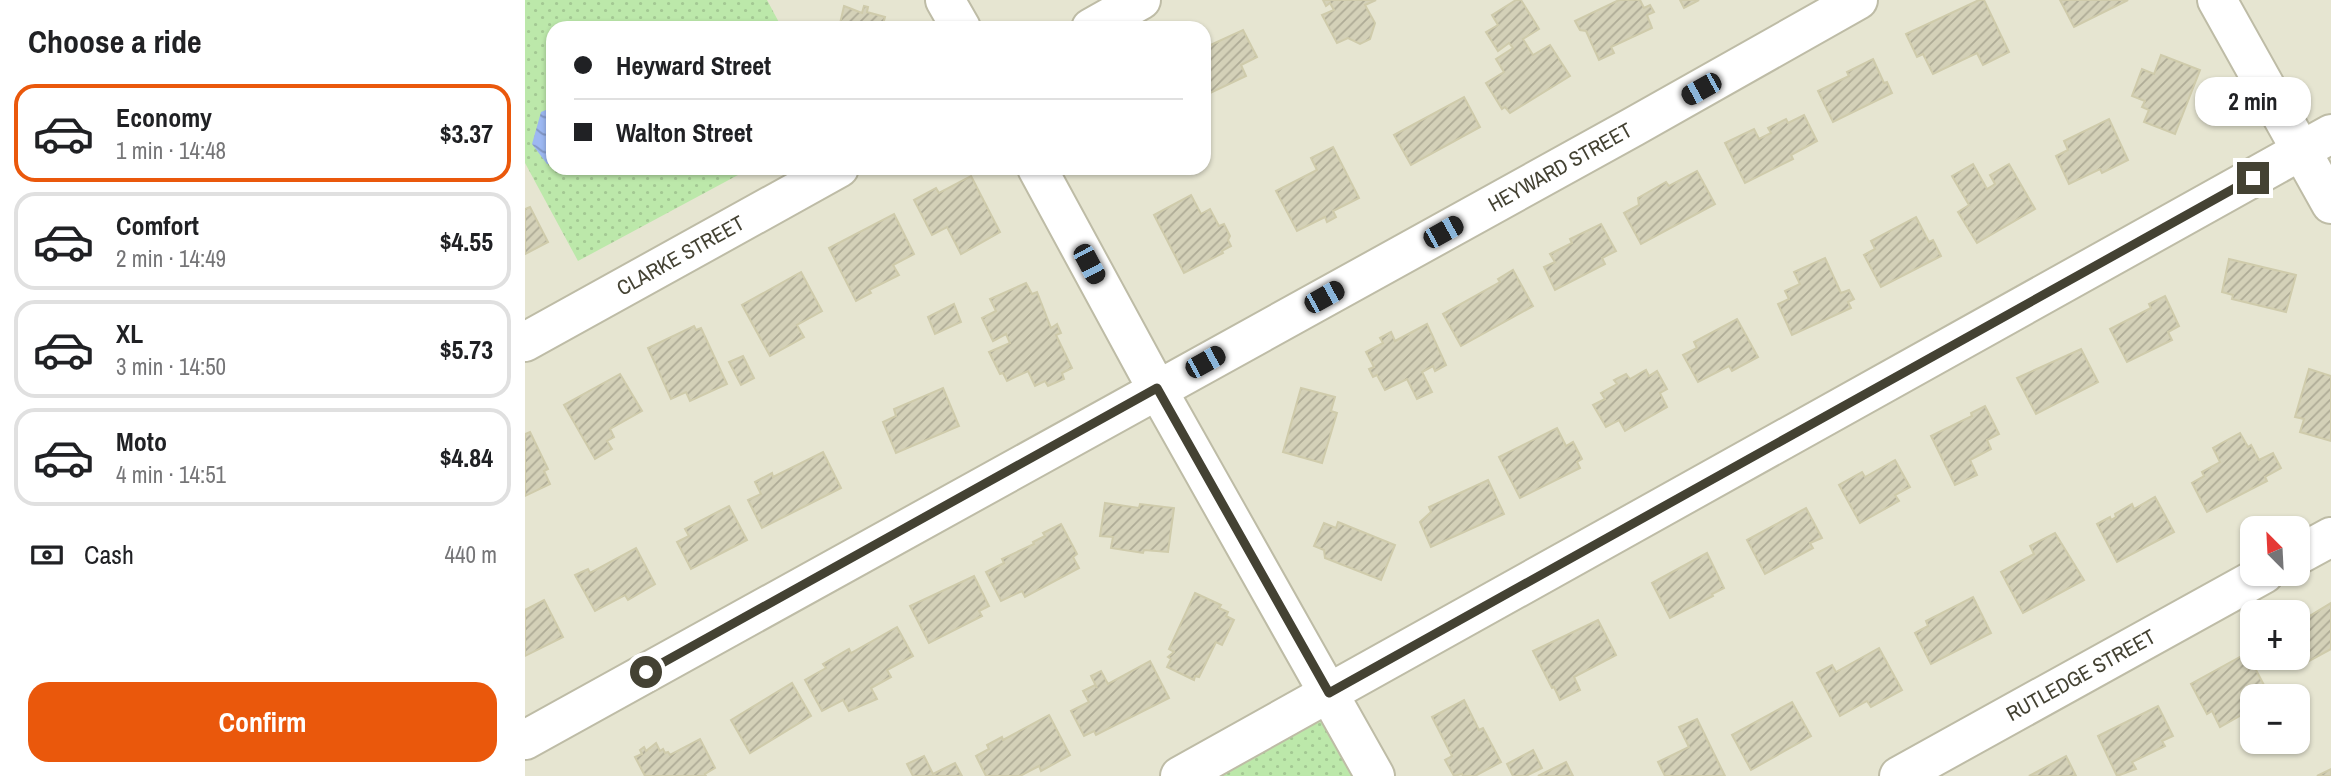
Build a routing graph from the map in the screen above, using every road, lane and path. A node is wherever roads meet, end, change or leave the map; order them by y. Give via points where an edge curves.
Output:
1 (945, 0) edge
2 (1141, 0) edge
3 (1858, 0) edge
4 (2217, 0) edge
5 (957, 21) edge
6 (1104, 21) edge
7 (2316, 142) edge
8 (826, 175) edge
9 (1041, 175) edge
10 (2331, 205) edge
11 (525, 342) edge
12 (1157, 388) junction
13 (2331, 537) edge
14 (2310, 548) edge
15 (2242, 586) edge
16 (1329, 693) junction
17 (525, 740) edge
18 (1180, 776) edge
19 (1375, 776) edge
20 (1899, 776) edge

1 - 5 street
2 - 6 street
3 - 12 street, HEYWARD STREET
4 - 7 street
7 - 10 street
7 - 16 street
8 - 11 street, CLARKE STREET
9 - 12 street
12 - 16 street
12 - 17 street, HEYWARD STREET
13 - 14 street
15 - 20 street, RUTLEDGE STREET
16 - 18 street
16 - 19 street

